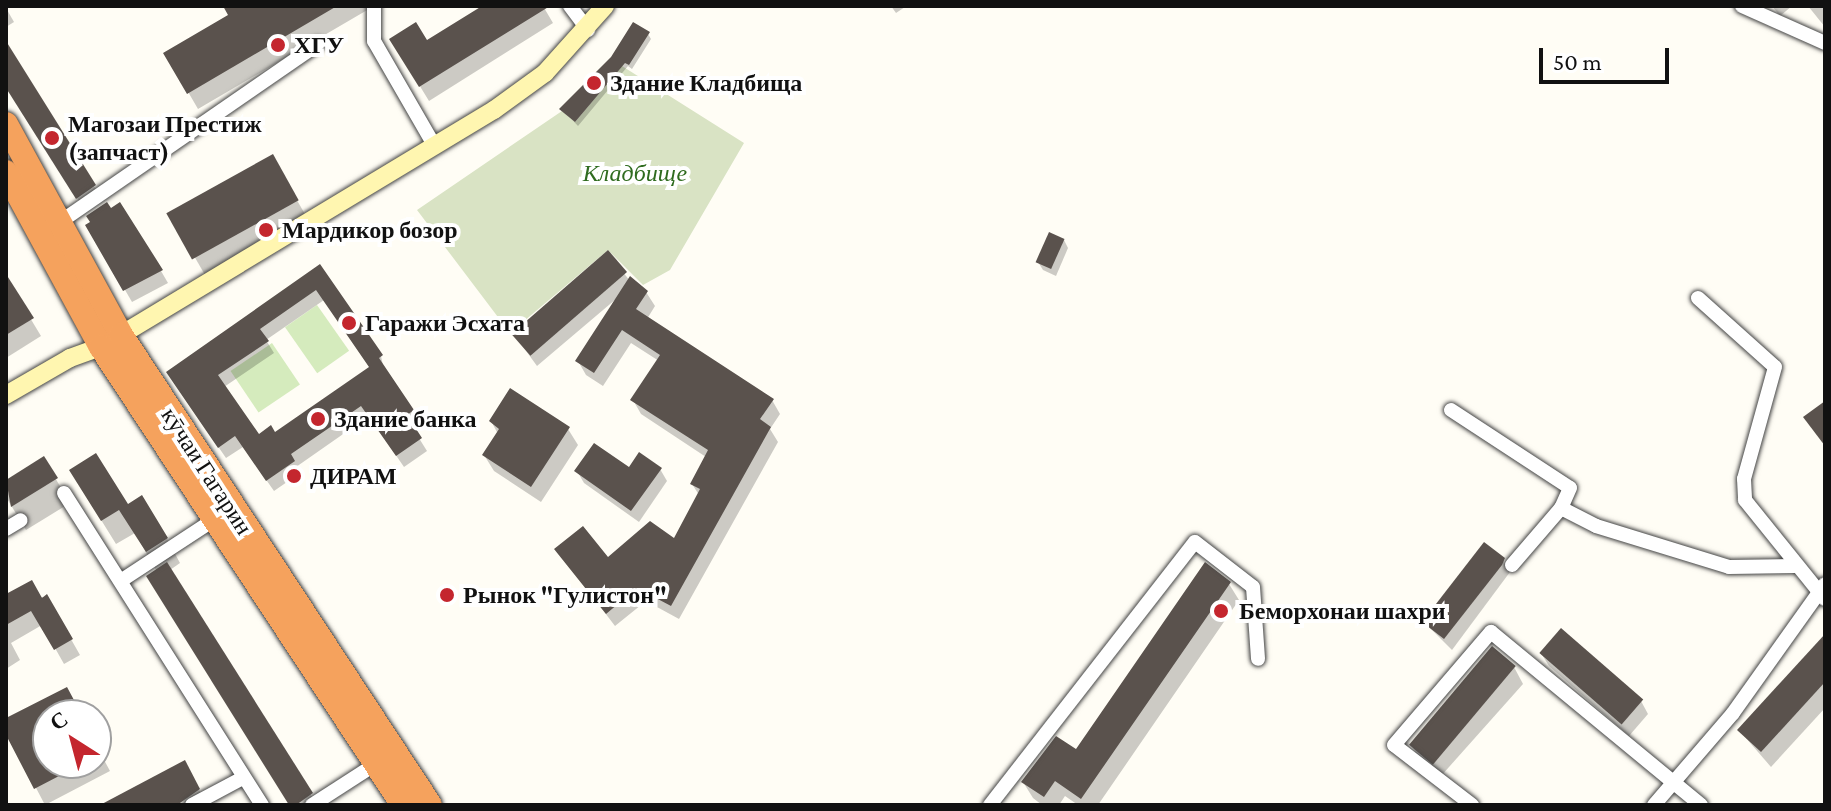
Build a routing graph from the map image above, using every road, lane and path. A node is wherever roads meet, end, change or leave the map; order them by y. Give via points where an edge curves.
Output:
1 (374, 6) edge
2 (570, 6) edge
3 (605, 6) edge
4 (1742, 6) edge
5 (588, 30) junction
6 (1825, 43) edge
7 (318, 44) dead end
8 (6, 124) edge
9 (434, 145) junction
10 (6, 172) edge
11 (60, 222) junction
12 (1698, 298) dead end
13 (111, 341) junction
14 (6, 395) edge
15 (1451, 410) dead end
16 (64, 493) dead end
17 (1561, 508) junction
18 (215, 519) junction
19 (21, 520) dead end
20 (6, 529) edge
21 (1512, 565) dead end
22 (1795, 566) junction
23 (122, 580) junction
24 (1823, 592) edge
25 (1258, 659) dead end
26 (374, 765) junction
27 (241, 779) junction
28 (1674, 784) junction
29 (192, 805) edge
30 (262, 805) edge
31 (312, 805) edge
32 (403, 805) edge
33 (430, 805) edge
34 (990, 805) edge
35 (1472, 805) edge
36 (1654, 805) edge
37 (1701, 805) edge

1 - 9 street via 374,41
2 - 5 street
3 - 5 main road
4 - 6 street
5 - 9 main road via 545,73
7 - 11 street
8 - 11 highway, кӯчаи Гагарин
9 - 13 main road
10 - 13 highway, кӯчаи Гагарин
11 - 13 highway, кӯчаи Гагарин
12 - 22 street via 1775,367 1744,479 1745,500
13 - 14 main road
13 - 18 highway, кӯчаи Гагарин
13 - 33 highway, кӯчаи Гагарин
15 - 17 street via 1570,488
16 - 23 street
17 - 21 street
17 - 22 street via 1596,526 1729,567
18 - 23 street
18 - 26 highway, кӯчаи Гагарин
19 - 20 street
22 - 24 street
23 - 27 street
24 - 28 street
25 - 34 street via 1253,587 1195,542
26 - 31 street
26 - 32 highway, кӯчаи Гагарин
27 - 29 street
27 - 30 street
28 - 35 street via 1491,632 1394,745
28 - 36 street
28 - 37 street

